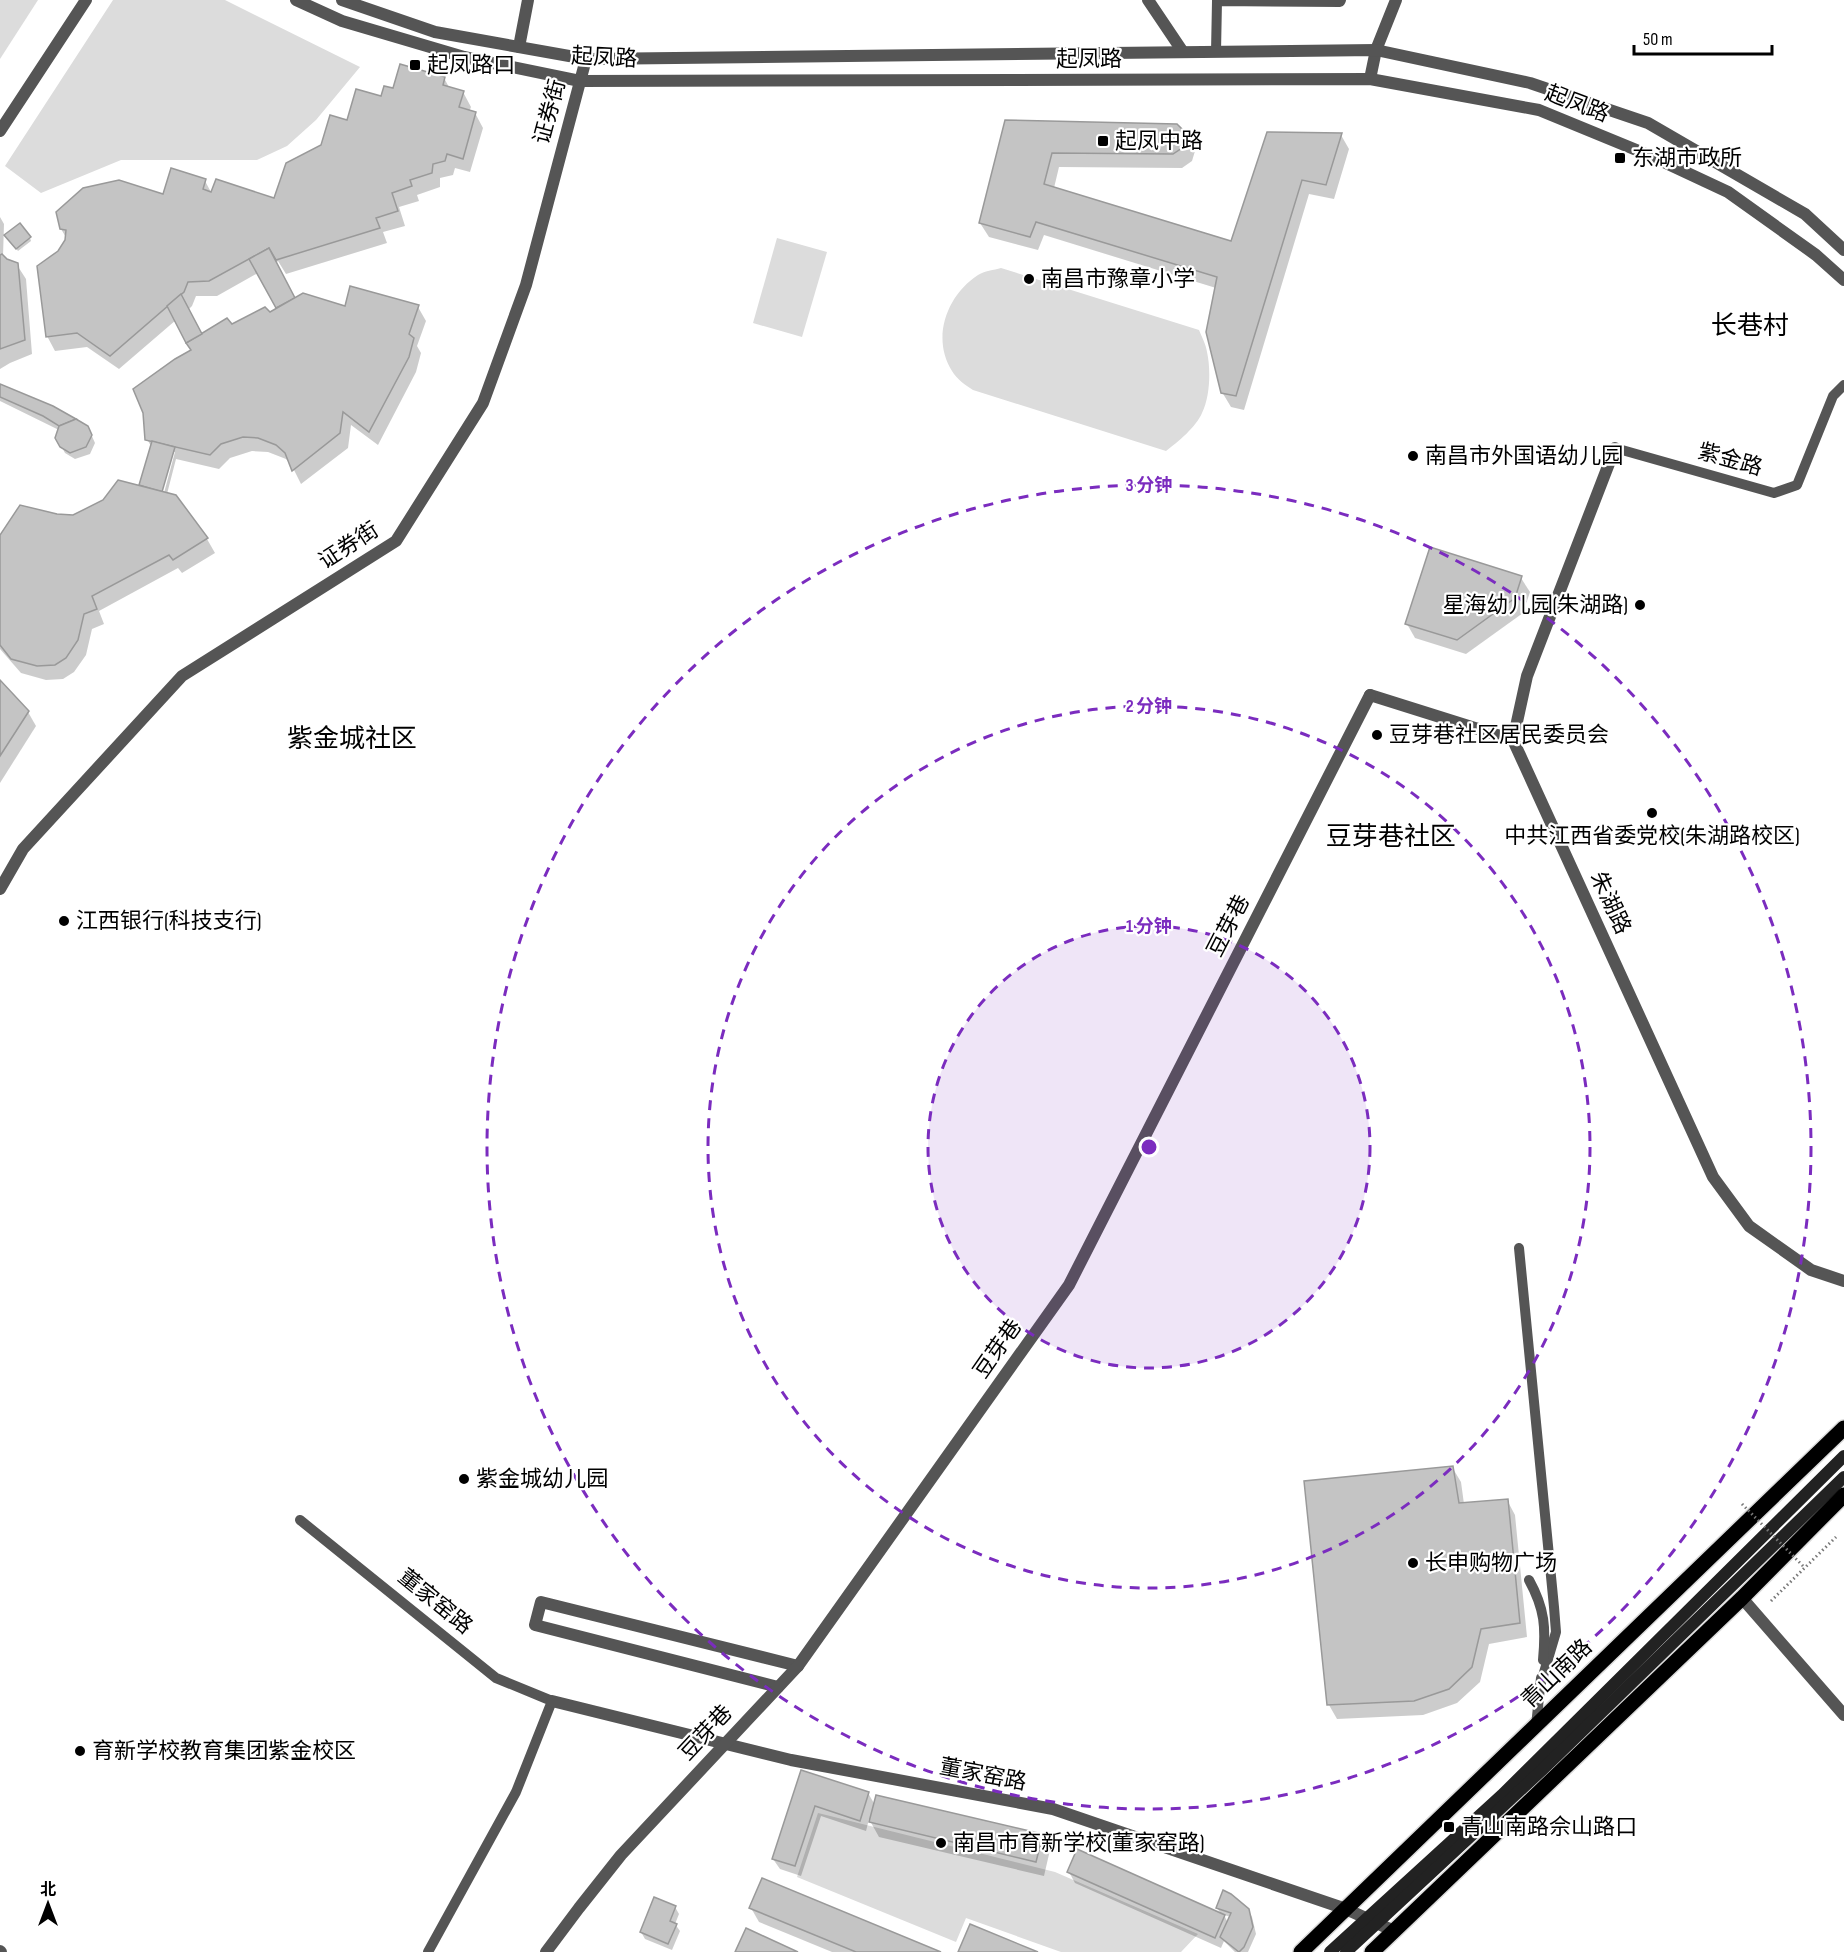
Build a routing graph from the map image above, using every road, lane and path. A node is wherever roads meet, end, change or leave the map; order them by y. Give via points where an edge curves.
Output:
1 (86, 0) edge
2 (296, 0) edge
3 (342, 0) edge
4 (530, 0) edge
5 (1148, 0) edge
6 (1341, 0) edge
7 (1396, 0) edge
8 (519, 47) junction
9 (1376, 50) junction
10 (1183, 52) junction
11 (1216, 52) junction
12 (586, 59) junction
13 (1370, 79) junction
14 (580, 81) junction
15 (0, 131) edge
16 (1844, 250) edge
17 (1844, 280) edge
18 (1844, 385) edge
19 (1615, 448) joint
20 (1513, 740) junction
21 (0, 890) edge
22 (1519, 1248) dead end
23 (1844, 1281) edge
24 (1844, 1428) edge
25 (1844, 1456) edge
26 (1844, 1477) edge
27 (1844, 1495) edge
28 (1742, 1504) dead end
29 (300, 1520) dead end
30 (1836, 1537) dead end
31 (1805, 1568) junction
32 (1529, 1580) dead end
33 (1742, 1598) junction
34 (1771, 1601) dead end
35 (798, 1666) junction
36 (1540, 1686) junction
37 (778, 1687) junction
38 (552, 1701) junction
39 (1844, 1715) edge
40 (1536, 1726) junction
41 (725, 1743) junction
42 (1346, 1909) junction
43 (1372, 1921) junction
44 (1394, 1930) junction
45 (428, 1952) edge
46 (546, 1952) edge
47 (1301, 1952) edge
48 (1330, 1952) edge
49 (1346, 1952) edge
50 (1372, 1952) edge

1 - 15 street
2 - 14 street, 起凤路 via 342,21 464,57
3 - 8 street, 起凤路 via 435,32
4 - 8 street
5 - 10 street
6 - 11 lane via 1217,1
7 - 9 street
8 - 12 street, 起凤路
9 - 11 street, 起凤路
9 - 13 street
9 - 16 street, 起凤路 via 1530,83 1648,123 1805,214
10 - 11 street, 起凤路
10 - 12 street, 起凤路
12 - 14 street, 证券街
13 - 14 street, 起凤路
13 - 17 street, 起凤路 via 1539,110 1651,156 1728,192
14 - 21 street, 证券街 via 526,285 483,403 396,541 182,676 23,849
18 - 19 lane, 紫金路 via 1833,396 1797,485 1774,493
19 - 20 street via 1527,676
20 - 23 street, 朱湖路 via 1713,1178 1749,1226 1811,1270
20 - 35 street, 豆芽巷 via 1370,695 1069,1285
22 - 36 lane via 1556,1632
24 - 40 main road, 青山南路
25 - 43 main road
26 - 43 main road via 1542,1770
27 - 33 main road
28 - 31 path, bridge
29 - 38 lane, 董家窑路 via 496,1678
30 - 31 path
31 - 34 path
32 - 36 lane via 1544,1618
33 - 39 street
33 - 44 main road
35 - 37 street, 豆芽巷
35 - 37 street via 541,1602 535,1625
36 - 40 lane
37 - 41 street, 豆芽巷
38 - 41 street, 董家窑路
38 - 45 lane via 516,1791
40 - 42 main road, 青山南路
41 - 42 street, 董家窑路 via 791,1760 1053,1809
41 - 46 street, 豆芽巷 via 621,1855
42 - 43 street, 董家窑路
42 - 47 main road, 青山南路
43 - 44 street, 董家窑路
43 - 48 main road
43 - 49 main road
44 - 50 main road

